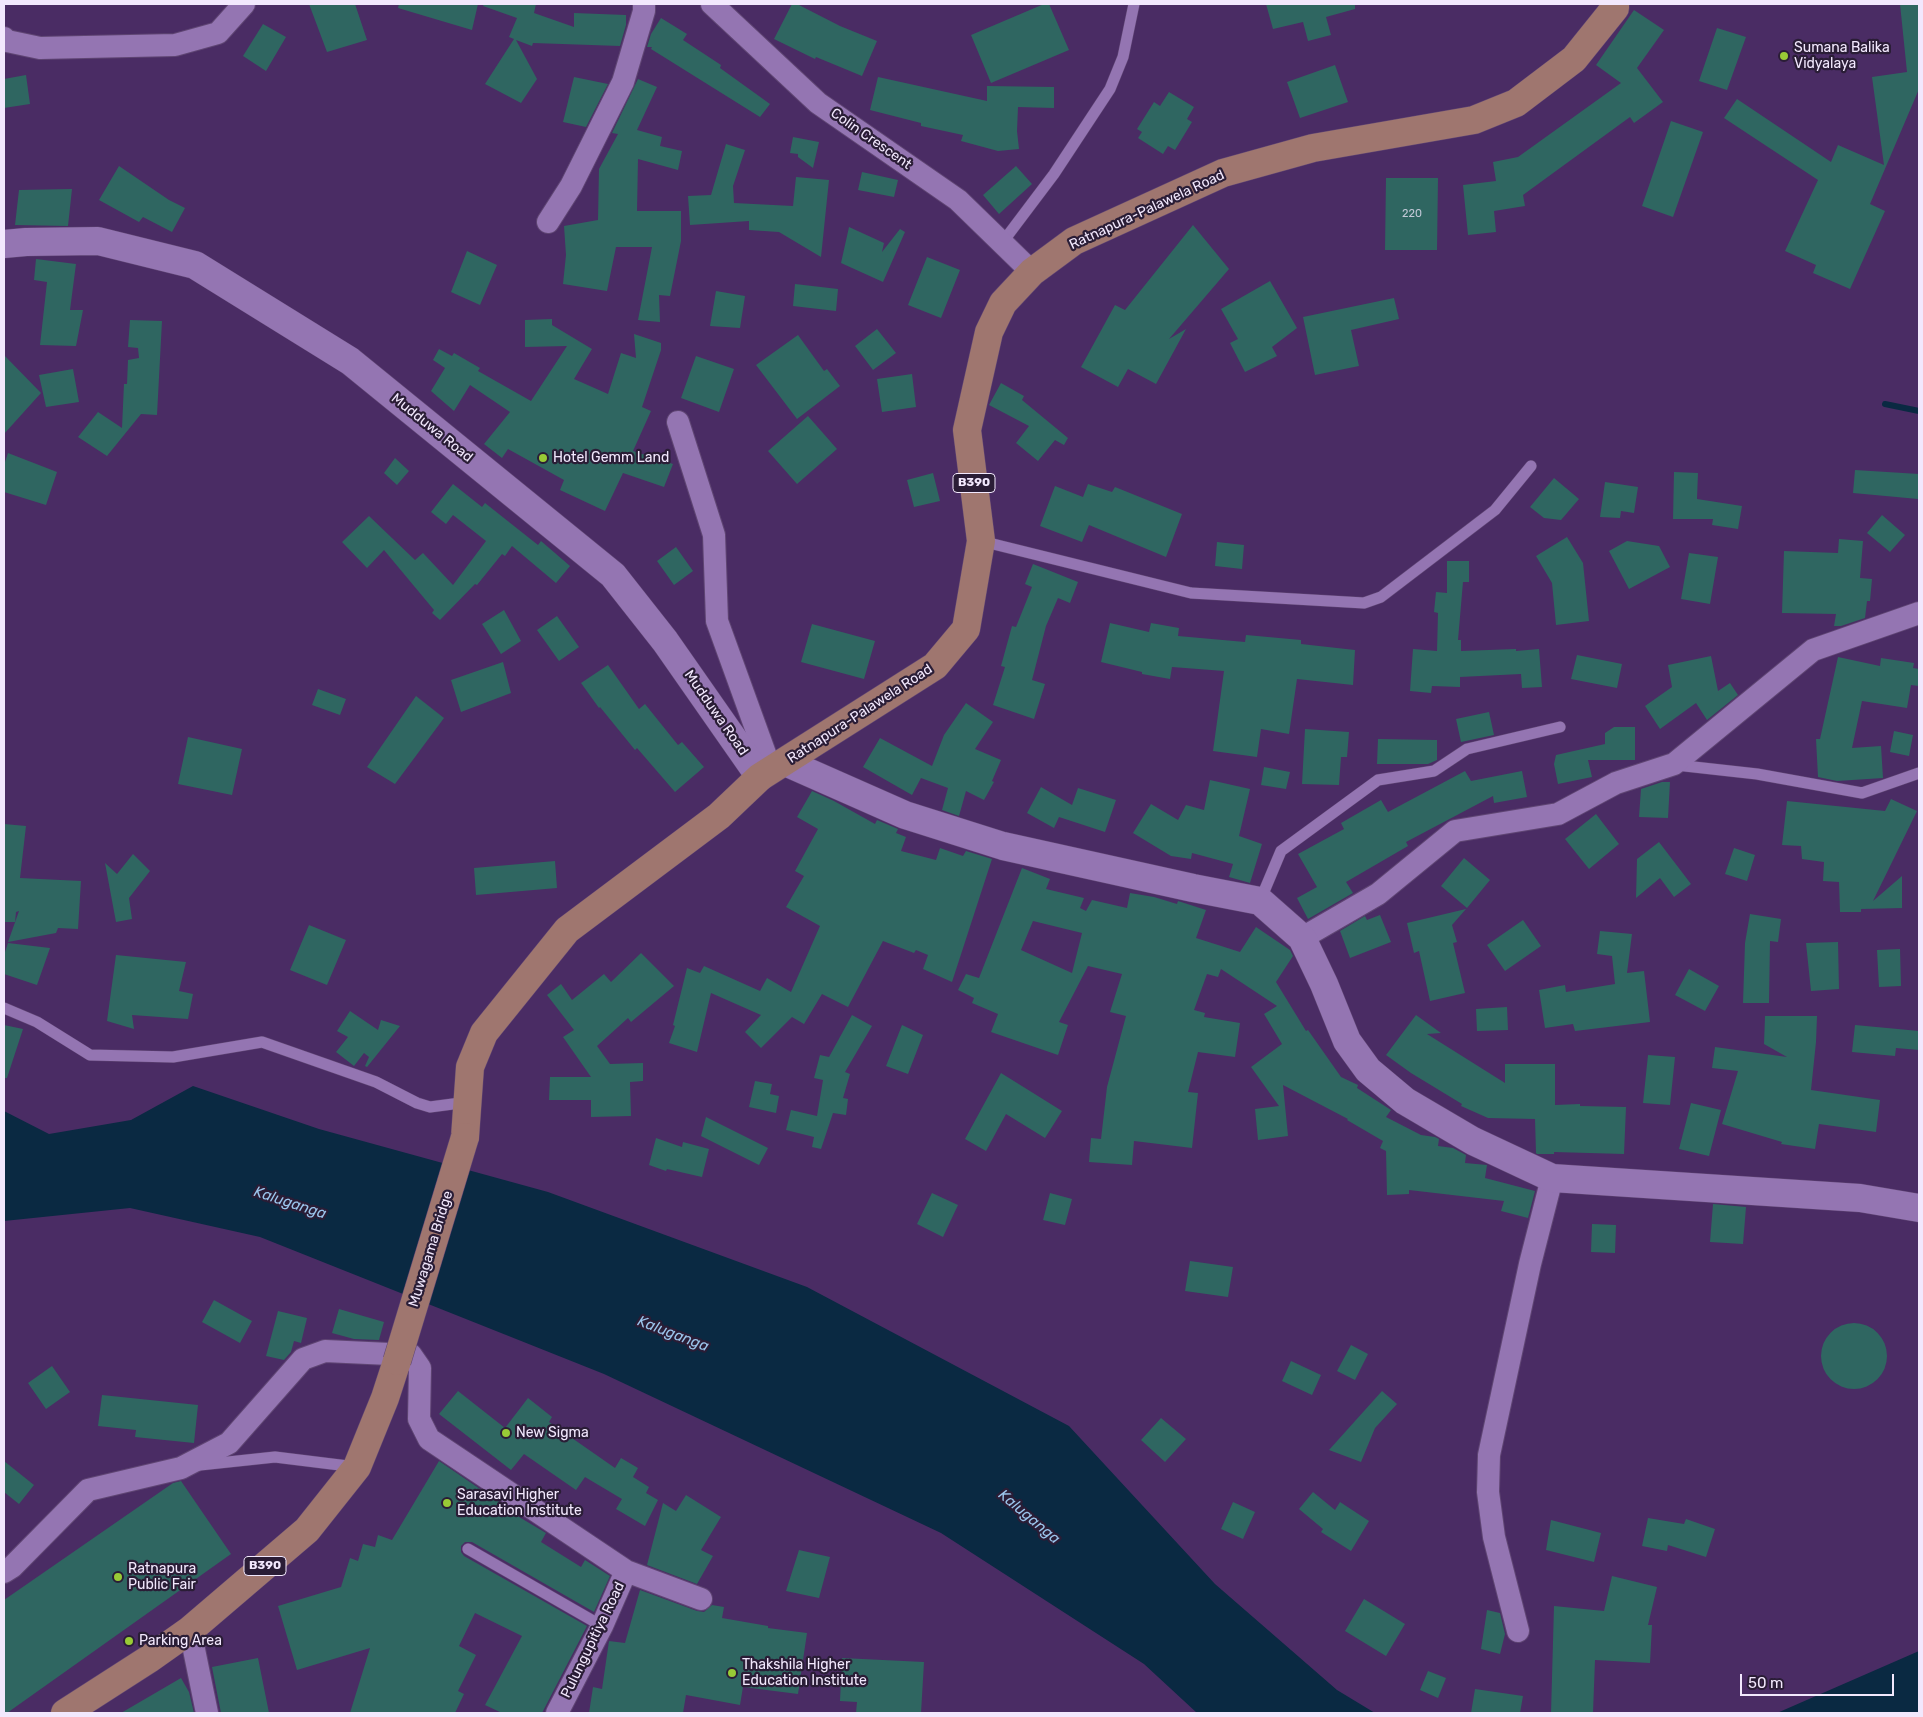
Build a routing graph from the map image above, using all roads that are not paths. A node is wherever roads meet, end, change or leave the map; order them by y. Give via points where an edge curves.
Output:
1 (244, 4) edge
2 (644, 4) edge
3 (712, 4) edge
4 (1134, 4) edge
5 (1615, 4) edge
6 (4, 38) edge
7 (548, 222) dead end
8 (1002, 243) junction
9 (4, 244) edge
10 (1032, 272) junction
11 (678, 422) dead end
12 (1531, 466) dead end
13 (981, 541) junction
14 (1919, 614) edge
15 (1560, 727) dead end
16 (1674, 764) junction
17 (772, 770) junction
18 (1919, 773) edge
19 (1260, 901) junction
20 (1302, 938) junction
21 (4, 1008) edge
22 (468, 1102) junction
23 (465, 1137) joint
24 (1552, 1178) junction
25 (1919, 1208) edge
26 (357, 1467) junction
27 (181, 1468) junction
28 (468, 1548) dead end
29 (626, 1571) junction
30 (4, 1572) edge
31 (702, 1599) dead end
32 (602, 1626) junction
33 (190, 1630) junction
34 (1518, 1630) dead end
35 (64, 1713) edge
36 (207, 1713) edge
37 (557, 1713) edge

1 - 6 street via 218,33 175,45 40,48
2 - 7 street via 624,82 571,186
3 - 8 street, Colin Crescent via 818,103 958,200
4 - 8 lane via 1123,57 1110,89 1054,174
5 - 10 main road, Ratnapura-Palawela Road / B390 via 1574,59 1516,103 1474,120 1313,148 1223,173 1074,241
8 - 10 street, Colin Crescent
9 - 17 street, Mudduwa Road via 98,241 195,265 350,361 613,575
10 - 13 main road, Ratnapura-Palawela Road / B390 via 1003,303 989,332 968,430
11 - 17 street via 714,535 717,621
12 - 13 lane via 1494,510 1381,597 1364,603 1191,593
13 - 17 main road, Ratnapura-Palawela Road / B390 via 966,629 934,666
14 - 16 street via 1813,650
15 - 19 lane via 1467,749 1434,771 1378,780 1282,851
16 - 18 lane via 1757,774 1862,793
16 - 20 street via 1616,783 1558,814 1455,831 1378,894
17 - 19 street via 1003,846
17 - 22 main road, Ratnapura-Palawela Road / B390 via 718,816 567,930 484,1033 470,1067
19 - 20 street
20 - 24 street via 1347,1041 1368,1070 1413,1106 1473,1141
21 - 22 lane via 37,1022 90,1055 173,1057 262,1042 376,1082 430,1107
22 - 23 main road, Ratnapura-Palawela Road / B390
23 - 26 main road, Muwagama Bridge / B390, bridge via 386,1398
24 - 25 street via 1860,1198
24 - 34 street via 1489,1455 1488,1492 1494,1537
26 - 27 lane via 275,1457
26 - 33 main road, B390 via 307,1530
27 - 29 street, Pulungupitiya Road via 229,1443 303,1359 325,1351 411,1355 420,1368 419,1419 429,1438
27 - 30 street, Pulungupitiya Road via 88,1490
28 - 32 lane
29 - 31 street
29 - 32 street, Pulungupitiya Road
32 - 37 street, Pulungupitiya Road
33 - 35 main road, B390
33 - 36 street

